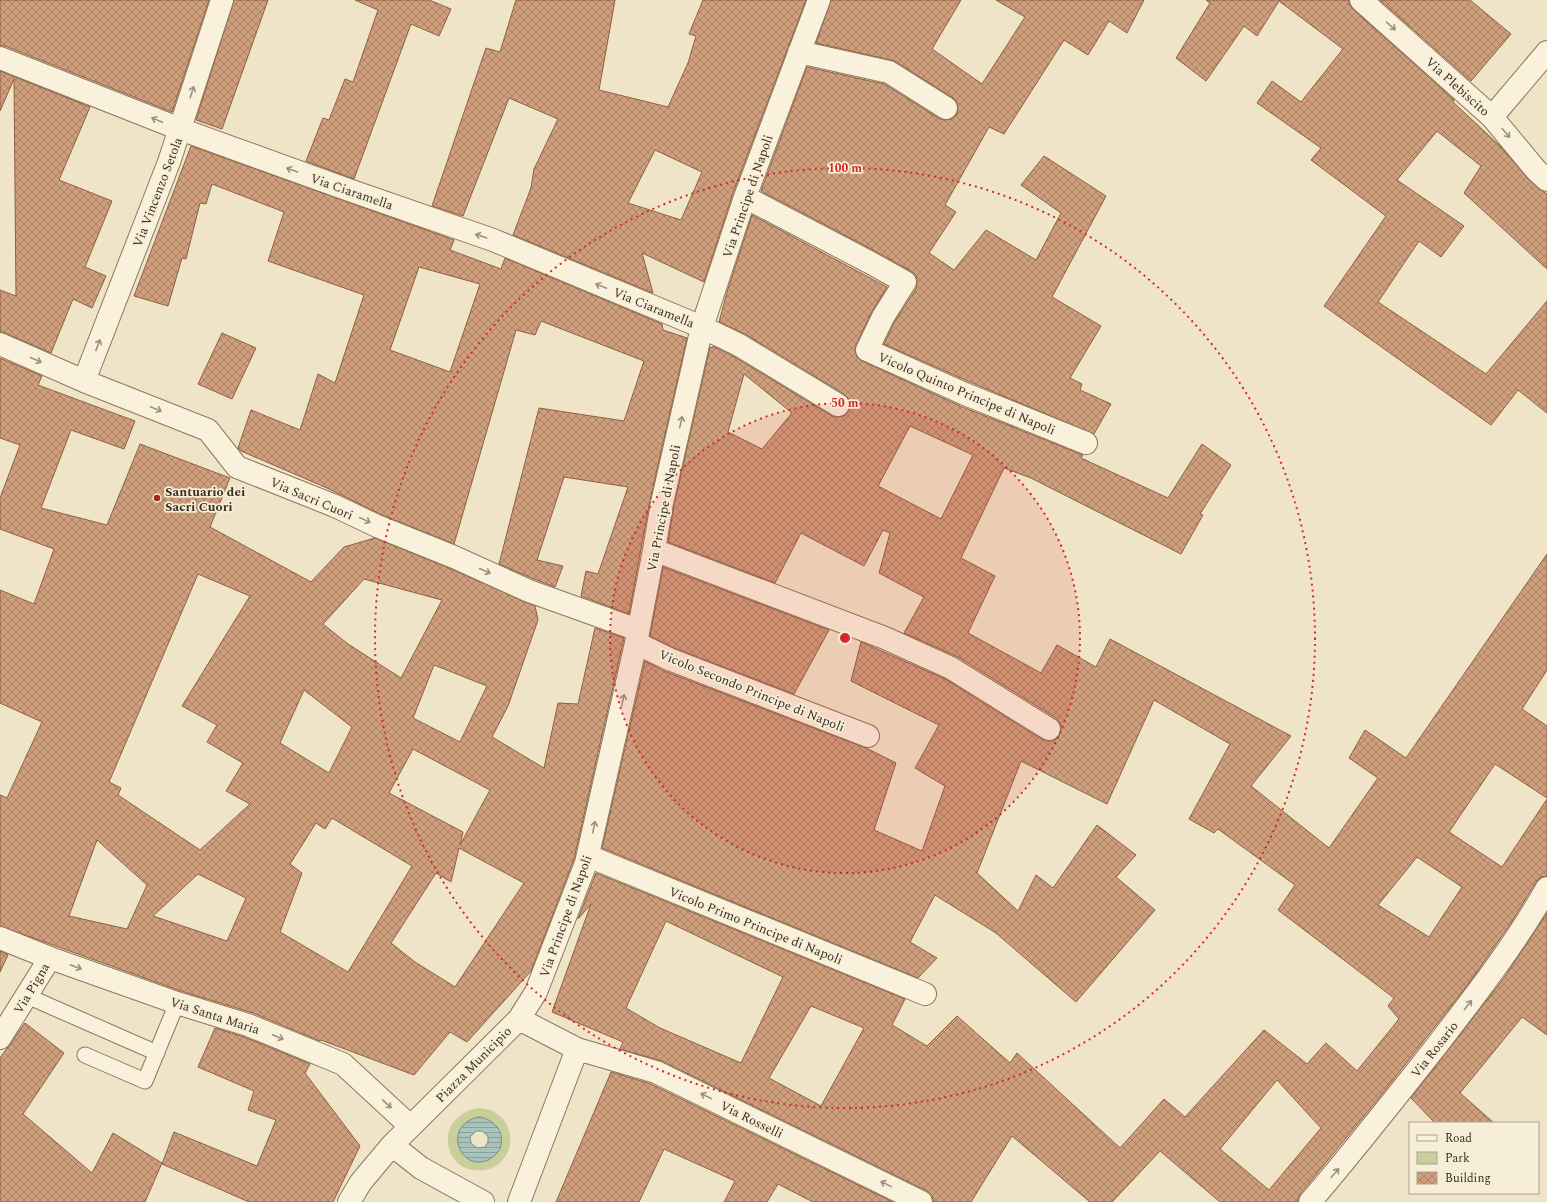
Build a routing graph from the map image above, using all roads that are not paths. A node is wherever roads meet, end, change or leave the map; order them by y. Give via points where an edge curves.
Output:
1 (222, 0) edge
2 (819, 0) edge
3 (1361, 0) edge
4 (799, 52) junction
5 (1547, 52) edge
6 (0, 58) edge
7 (946, 108) dead end
8 (1492, 116) junction
9 (180, 129) junction
10 (1547, 180) edge
11 (745, 196) junction
12 (702, 327) junction
13 (0, 344) edge
14 (84, 381) junction
15 (838, 405) dead end
16 (1086, 443) dead end
17 (654, 550) junction
18 (637, 636) junction
19 (1049, 729) dead end
20 (868, 736) dead end
21 (588, 856) junction
22 (1547, 888) edge
23 (0, 938) edge
24 (50, 958) junction
25 (925, 994) dead end
26 (27, 996) junction
27 (178, 1003) junction
28 (519, 1019) junction
29 (0, 1038) edge
30 (577, 1049) junction
31 (157, 1053) junction
32 (85, 1055) dead end
33 (410, 1126) junction
34 (392, 1144) junction
35 (349, 1202) edge
36 (483, 1202) edge
37 (519, 1202) edge
38 (921, 1202) edge
39 (1310, 1202) edge

9 -> 1 street, Via Vincenzo Setola
2 - 4 street, Via Principe di Napoli
3 -> 8 street, Via Plebiscito
4 - 7 street via 889,72
4 - 11 street, Via Principe di Napoli
5 - 8 street
9 -> 6 street, Via Ciaramella
8 -> 10 street, Via Plebiscito
12 -> 9 street, Via Ciaramella via 493,240
14 -> 9 street, Via Vincenzo Setola
11 - 12 street, Via Principe di Napoli
11 - 16 street, Vicolo Quinto Principe di Napoli via 905,282 883,317 867,350 965,394
12 - 15 street, Via Ciaramella via 739,345
17 -> 12 street, Via Principe di Napoli via 662,503
13 -> 14 street, Via Sacri Cuori
14 -> 18 street, Via Sacri Cuori via 208,430 237,468 335,506
17 - 18 street, Via Principe di Napoli
17 - 19 street via 885,638 951,668
18 - 20 street, Vicolo Secondo Principe di Napoli via 670,659
21 -> 18 street, Via Principe di Napoli
21 - 25 street, Vicolo Primo Principe di Napoli
21 - 28 street, Via Principe di Napoli via 536,992
39 -> 22 street, Via Rosario via 1354,1151 1491,975 1532,915
23 - 24 street, Via Santa Maria
24 - 26 street, Via Pigna
24 -> 27 street, Via Santa Maria
26 - 29 street, Via Pigna
26 - 31 lane
27 - 31 lane
27 -> 33 street, Via Santa Maria via 248,1024 344,1064
28 - 30 street, Piazza Municipio
28 - 33 street, Piazza Municipio
30 - 37 street
38 -> 30 street, Via Rosselli via 656,1072
31 - 32 lane via 145,1080
33 - 34 street, Piazza Municipio
34 - 35 street, Piazza Municipio via 361,1182
34 - 36 street via 421,1168

